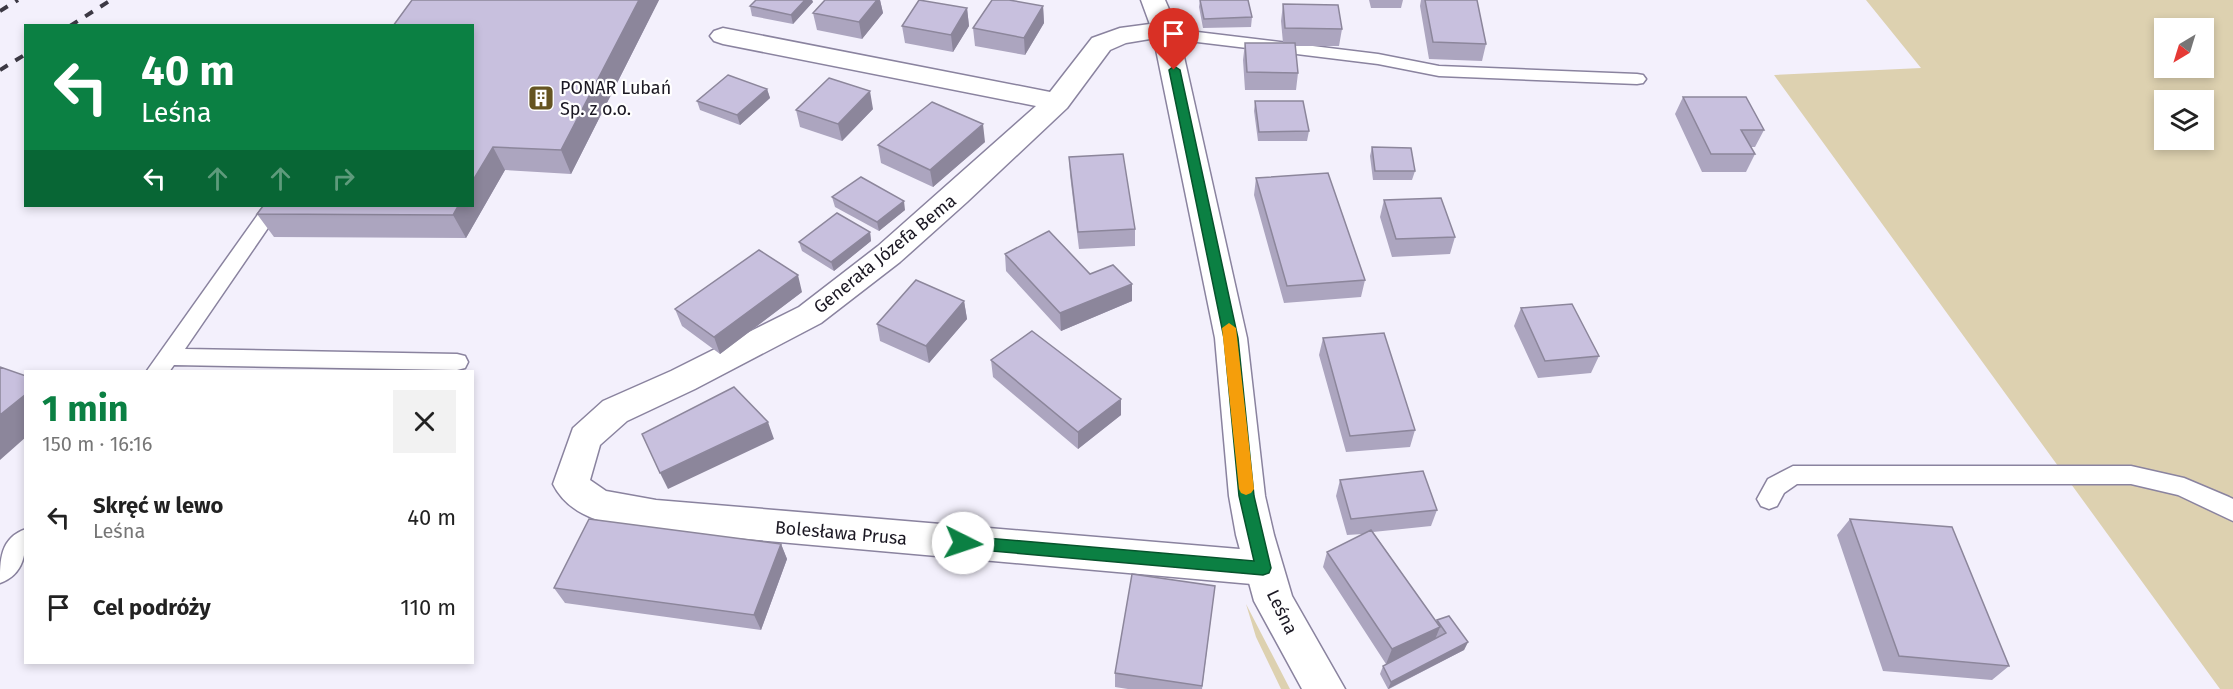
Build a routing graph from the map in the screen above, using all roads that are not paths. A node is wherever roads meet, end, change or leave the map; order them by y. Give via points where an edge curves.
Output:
1 (1153, 0) edge
2 (1165, 30) junction
3 (723, 36) dead end
4 (1637, 80) dead end
5 (1057, 102) junction
6 (273, 207) edge
7 (457, 362) dead end
8 (162, 365) edge
9 (571, 484) joint
10 (1769, 499) dead end
11 (2233, 511) edge
12 (24, 542) edge
13 (1263, 568) junction
14 (0, 572) edge
15 (1324, 689) edge

1 - 2 street, Leśna
2 - 4 lane via 1439,71
2 - 5 street, Generała Józefa Bema via 1120,36 1101,44
2 - 13 street, Leśna via 1231,338 1247,496
3 - 5 street
5 - 9 street, Generała Józefa Bema via 889,254 810,315 615,411 585,438
6 - 8 lane
7 - 8 lane
9 - 13 street, Bolesława Prusa via 588,501 660,515 847,535
10 - 11 lane via 1776,486 1792,475 2131,476 2186,487
12 - 14 lane
13 - 15 street, Leśna via 1274,602

